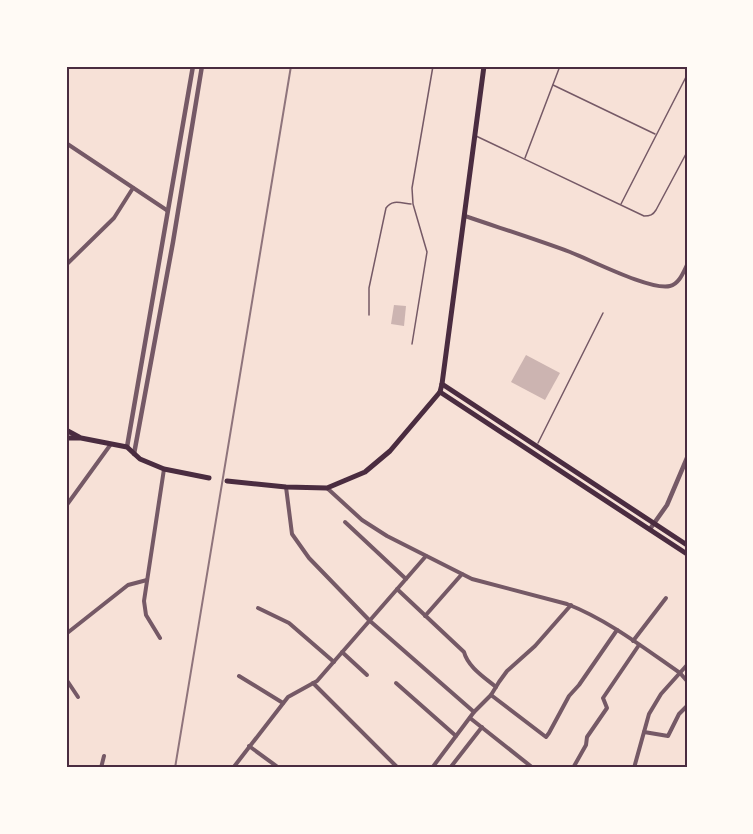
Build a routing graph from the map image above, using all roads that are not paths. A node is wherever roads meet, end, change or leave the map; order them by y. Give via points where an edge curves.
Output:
1 (193, 66) edge
2 (202, 66) edge
3 (433, 66) edge
4 (484, 66) edge
5 (560, 66) edge
6 (687, 75) edge
7 (553, 85) junction
8 (657, 135) junction
9 (476, 136) junction
10 (66, 144) edge
11 (687, 152) edge
12 (525, 159) junction
13 (133, 188) junction
14 (413, 204) junction
15 (621, 205) junction
16 (169, 211) junction
17 (465, 216) junction
18 (66, 265) edge
19 (687, 265) edge
20 (603, 313) dead end
21 (369, 315) dead end
22 (412, 344) dead end
23 (442, 384) junction
24 (440, 392) junction
25 (66, 430) edge
26 (66, 438) edge
27 (81, 438) junction
28 (111, 444) junction
29 (537, 446) junction
30 (127, 447) junction
31 (134, 454) junction
32 (687, 458) edge
33 (164, 469) junction
34 (209, 478) dead end
35 (227, 481) dead end
36 (286, 488) junction
37 (327, 488) junction
38 (66, 506) edge
39 (345, 522) dead end
40 (654, 523) junction
41 (650, 529) junction
42 (687, 545) edge
43 (687, 554) edge
44 (426, 556) junction
45 (462, 574) junction
46 (406, 579) junction
47 (147, 580) junction
48 (397, 589) junction
49 (666, 598) dead end
50 (571, 605) junction
51 (258, 608) dead end
52 (425, 616) junction
53 (370, 621) junction
54 (617, 630) junction
55 (66, 634) edge
56 (160, 638) dead end
57 (633, 641) junction
58 (639, 645) junction
59 (342, 652) junction
60 (334, 662) junction
61 (687, 665) edge
62 (680, 673) junction
63 (367, 675) dead end
64 (239, 676) dead end
65 (66, 680) edge
66 (687, 681) edge
67 (313, 683) junction
68 (396, 683) dead end
69 (496, 687) junction
70 (491, 695) junction
71 (78, 697) dead end
72 (283, 703) junction
73 (687, 706) edge
74 (474, 712) junction
75 (470, 718) junction
76 (482, 727) junction
77 (644, 732) junction
78 (456, 736) junction
79 (249, 746) junction
80 (104, 756) dead end
81 (101, 768) edge
82 (233, 768) edge
83 (279, 768) edge
84 (398, 768) edge
85 (432, 768) edge
86 (450, 768) edge
87 (533, 768) edge
88 (573, 768) edge
89 (634, 768) edge

1 - 16 street
2 - 31 street
3 - 14 lane via 412,188
4 - 9 main road
5 - 7 lane
6 - 8 lane
7 - 8 lane
7 - 12 lane
8 - 15 lane
9 - 12 lane
9 - 17 main road
10 - 13 street
11 - 15 lane via 654,214 644,216
12 - 15 lane
13 - 16 street
13 - 18 street via 114,218
14 - 21 lane via 392,202 386,208 369,288
14 - 22 lane via 427,252
16 - 30 street
17 - 19 street via 571,252 643,282 670,286
17 - 23 main road
20 - 29 lane
23 - 24 main road
23 - 29 main road
24 - 37 main road via 390,451 365,472
24 - 41 main road
25 - 27 main road
26 - 27 main road
27 - 28 main road
28 - 30 main road
28 - 38 street
29 - 40 main road
30 - 31 main road
31 - 33 main road
32 - 40 street via 667,505
33 - 34 main road
33 - 47 street
35 - 36 main road
36 - 37 main road
36 - 53 street via 292,534 309,558
37 - 44 street via 362,520
39 - 46 street
40 - 41 street
40 - 42 main road
41 - 43 main road
44 - 45 street
44 - 46 street
45 - 50 street
45 - 52 street
46 - 48 street
47 - 55 street via 128,585
47 - 56 street via 145,611
48 - 52 street
48 - 53 street
49 - 57 street
50 - 54 street
50 - 69 street
51 - 60 street via 289,623
52 - 69 street
53 - 59 street
53 - 74 street
54 - 57 street
54 - 70 street via 569,696 546,737
57 - 58 street
58 - 62 street
58 - 88 street via 603,698 607,708 587,737
59 - 60 street
59 - 63 street
60 - 67 street
61 - 62 street
62 - 66 street
62 - 77 street via 661,694
64 - 72 street
65 - 71 street
67 - 72 street
67 - 84 street
68 - 78 street
69 - 70 street
70 - 74 street
72 - 79 street
73 - 77 street via 668,736
74 - 75 street
75 - 76 street
75 - 78 street
76 - 86 street
76 - 87 street
77 - 89 street
78 - 85 street
79 - 82 street
79 - 83 street
80 - 81 street

